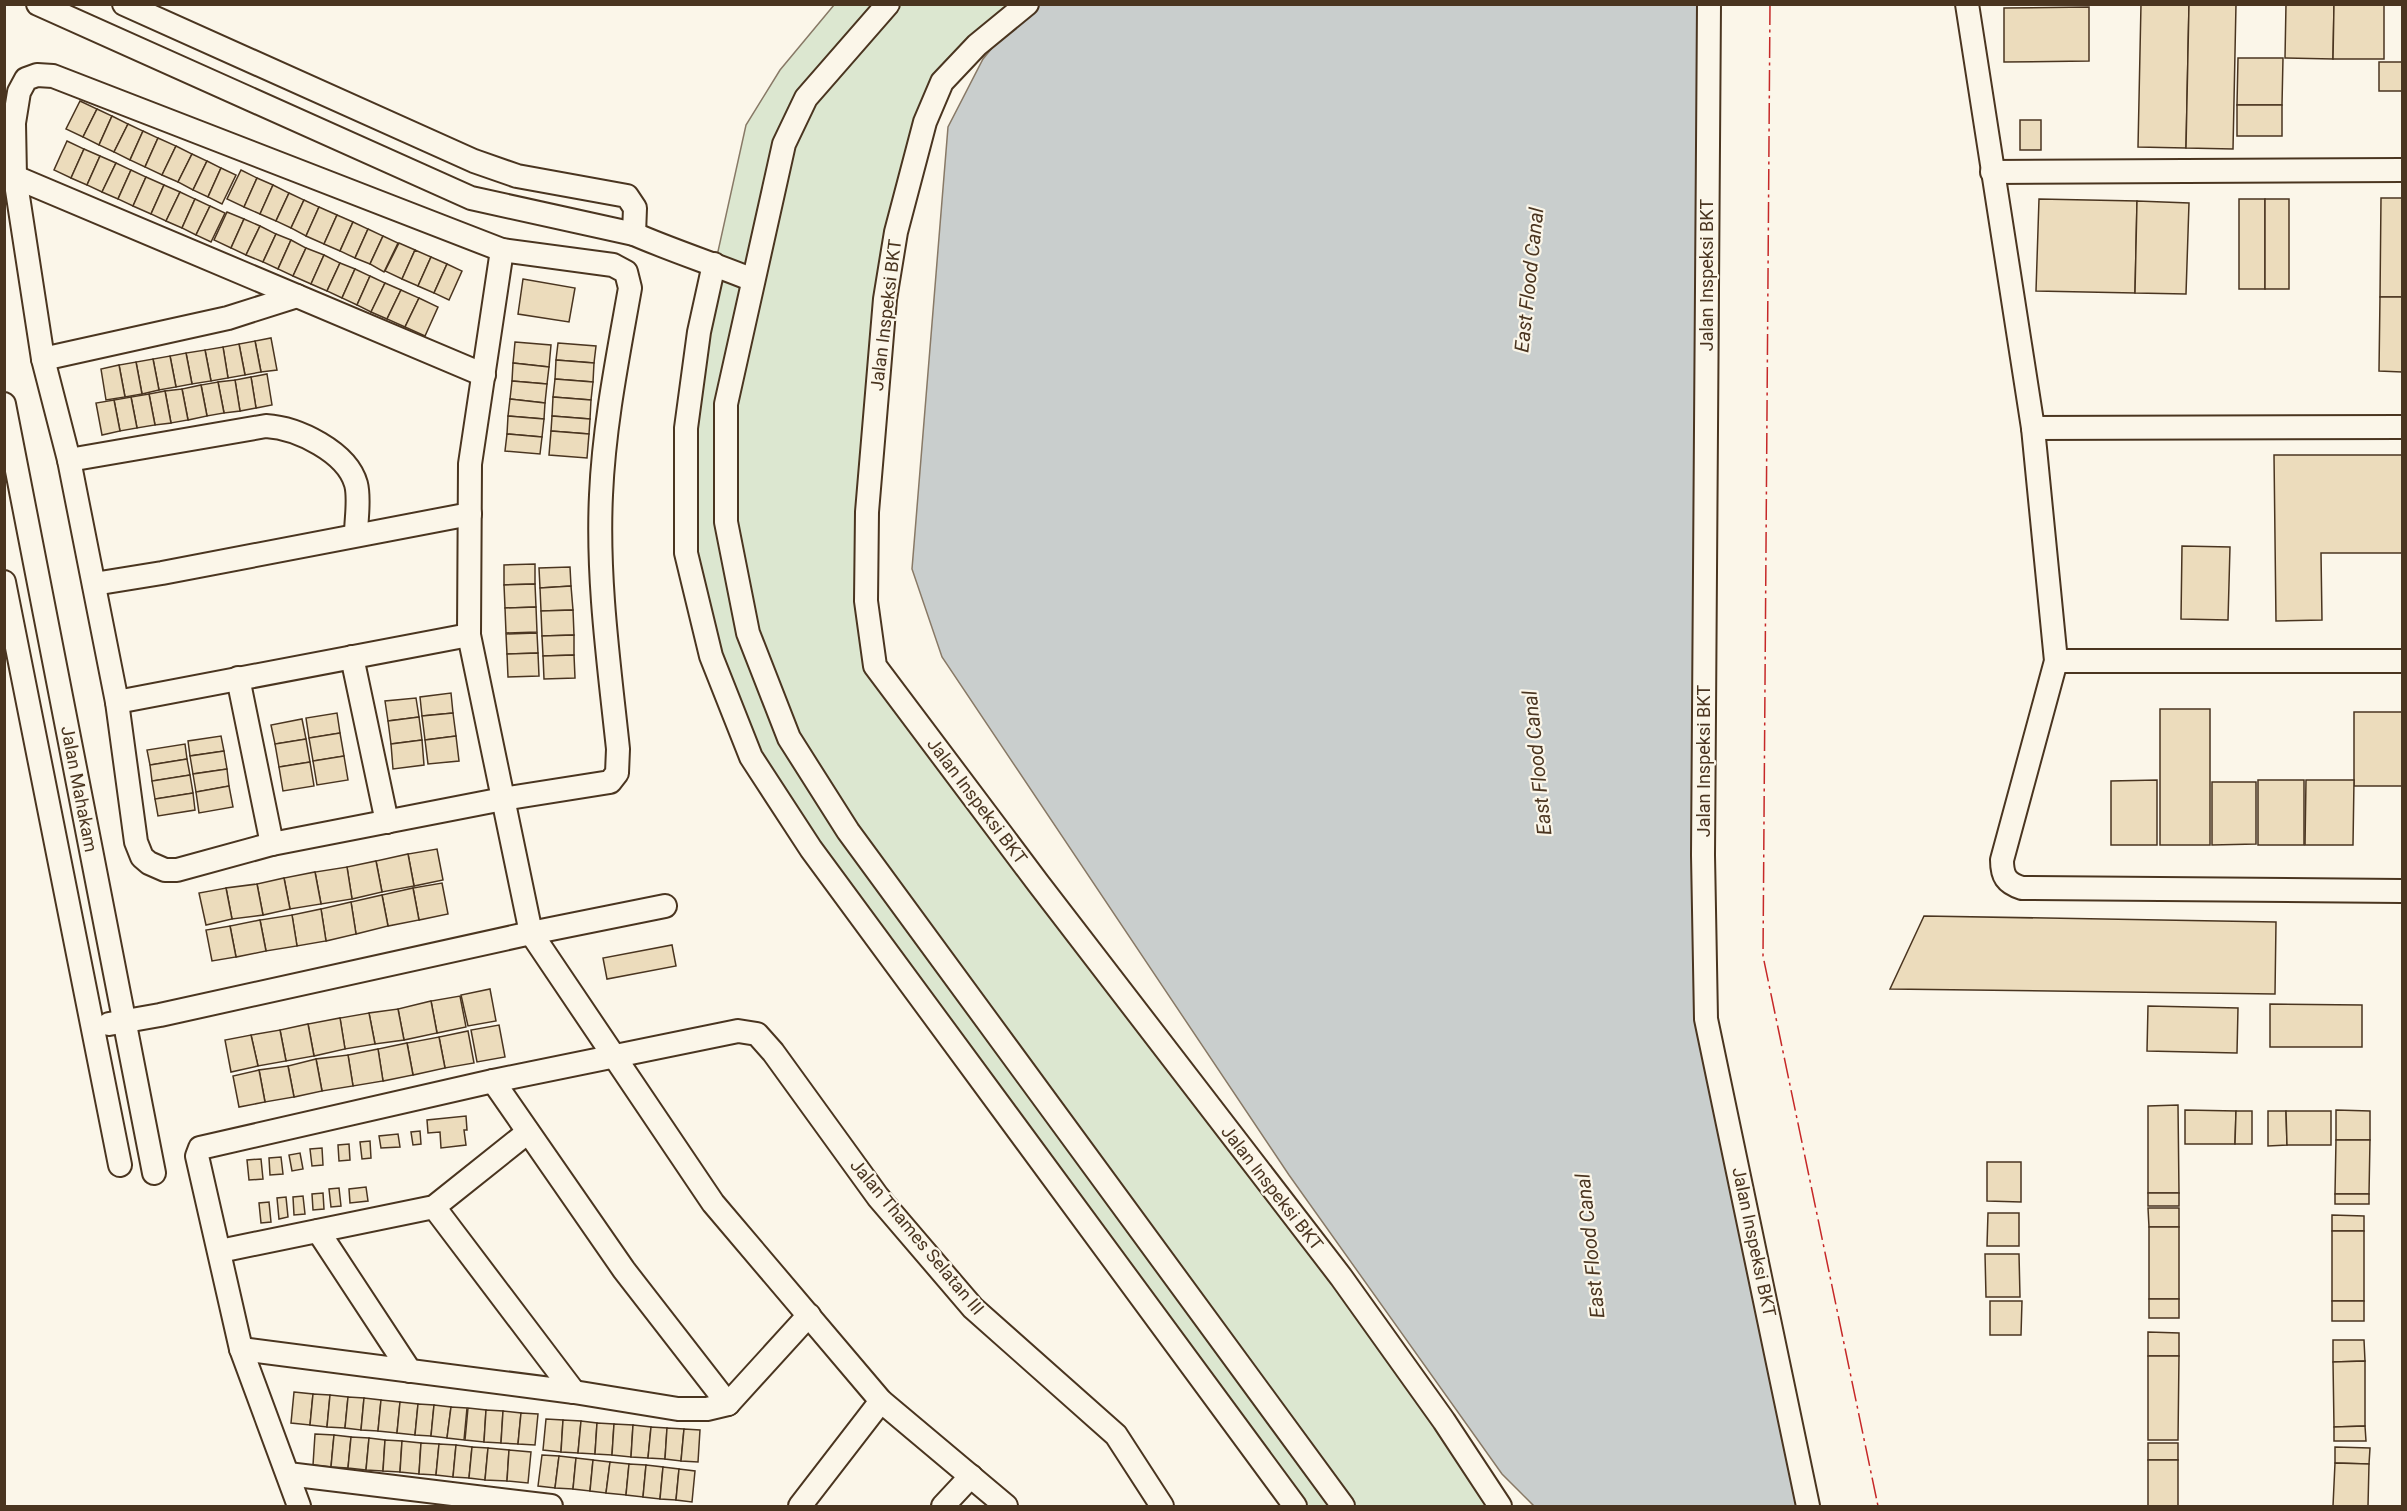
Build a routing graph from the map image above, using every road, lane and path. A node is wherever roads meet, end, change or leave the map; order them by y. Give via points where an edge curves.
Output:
1 (38, 4) edge
2 (124, 4) edge
3 (888, 4) edge
4 (1028, 4) edge
5 (1709, 4) edge
6 (1967, 4) edge
7 (2403, 170) edge
8 (1992, 172) junction
9 (15, 177) junction
10 (634, 234) junction
11 (502, 250) junction
12 (714, 264) junction
13 (753, 280) junction
14 (297, 296) junction
15 (43, 358) junction
16 (484, 375) junction
17 (4, 404) edge
18 (2403, 427) edge
19 (2033, 428) junction
20 (69, 460) junction
21 (470, 514) junction
22 (356, 535) junction
23 (4, 582) edge
24 (94, 584) junction
25 (469, 635) junction
26 (352, 657) junction
27 (2056, 661) junction
28 (2403, 661) edge
29 (238, 678) junction
30 (117, 702) junction
31 (503, 799) junction
32 (387, 822) junction
33 (272, 844) junction
34 (2403, 891) edge
35 (665, 906) dead end
36 (531, 933) junction
37 (124, 1021) junction
38 (93, 1027) junction
39 (614, 1056) junction
40 (493, 1081) junction
41 (528, 1132) junction
42 (120, 1165) dead end
43 (154, 1173) dead end
44 (434, 1207) junction
45 (318, 1231) junction
46 (220, 1251) junction
47 (809, 1315) junction
48 (240, 1349) junction
49 (410, 1371) junction
50 (574, 1392) junction
51 (881, 1401) junction
52 (728, 1404) junction
53 (288, 1474) junction
54 (971, 1476) junction
55 (299, 1506) edge
56 (551, 1506) edge
57 (800, 1506) edge
58 (943, 1506) edge
59 (1006, 1506) edge
60 (1162, 1506) edge
61 (1295, 1506) edge
62 (1343, 1506) edge
63 (1500, 1506) edge
64 (1808, 1506) edge

1 - 10 street via 471,198
2 - 10 street via 474,160 517,176 627,196 635,208
3 - 13 street via 806,98 797,116 784,144
4 - 63 street, Jalan Inspeksi BKT via 977,45 942,82 925,122 896,232 885,299 867,512 866,602 875,666 1341,1277
5 - 64 street, Jalan Inspeksi BKT via 1703,843 1706,1018
6 - 8 street
7 - 8 street
8 - 19 street
9 - 11 street via 14,123 19,92 26,79 53,76
9 - 14 street
9 - 15 street
10 - 12 street
11 - 16 street
11 - 31 street via 613,265 626,272 630,288 601,494 601,579 618,748 617,773 610,782 598,786
12 - 13 street
12 - 61 street via 699,332 686,428 686,553 711,656 751,757 812,849
13 - 62 street via 726,404 726,522 748,633 789,738 848,831
14 - 15 street via 228,318
14 - 16 street
15 - 20 street
16 - 21 street via 471,464
17 - 37 street, Jalan Mahakam
18 - 19 street
19 - 27 street
20 - 22 street via 279,427 319,443 349,467 356,486
20 - 24 street
21 - 22 street
21 - 25 street
22 - 24 street
23 - 38 street, Jalan Mahakam
24 - 30 street
25 - 26 street
25 - 31 street
26 - 29 street
26 - 32 street
27 - 28 street
27 - 34 street via 2002,860 2006,880 2022,888
29 - 30 street
29 - 33 street
30 - 33 street via 136,842 142,857 156,867 177,870
31 - 32 street
31 - 36 street
32 - 33 street
35 - 36 street
36 - 37 street
36 - 39 street
37 - 38 street
37 - 43 street, Jalan Mahakam
38 - 42 street, Jalan Mahakam
39 - 40 street
39 - 47 street via 713,1203
39 - 60 street, Jalan Thames Selatan III via 738,1031 757,1034 886,1206 974,1308 1116,1435
40 - 41 street
40 - 46 street via 200,1148 197,1156
41 - 44 street
41 - 52 street via 624,1270
44 - 45 street
44 - 50 street
45 - 46 street
45 - 49 street
46 - 48 street
47 - 51 street
47 - 52 street
48 - 49 street
48 - 53 street
49 - 50 street
50 - 52 street via 678,1410
51 - 54 street
51 - 57 street
53 - 55 street
53 - 56 street
54 - 58 street
54 - 59 street

